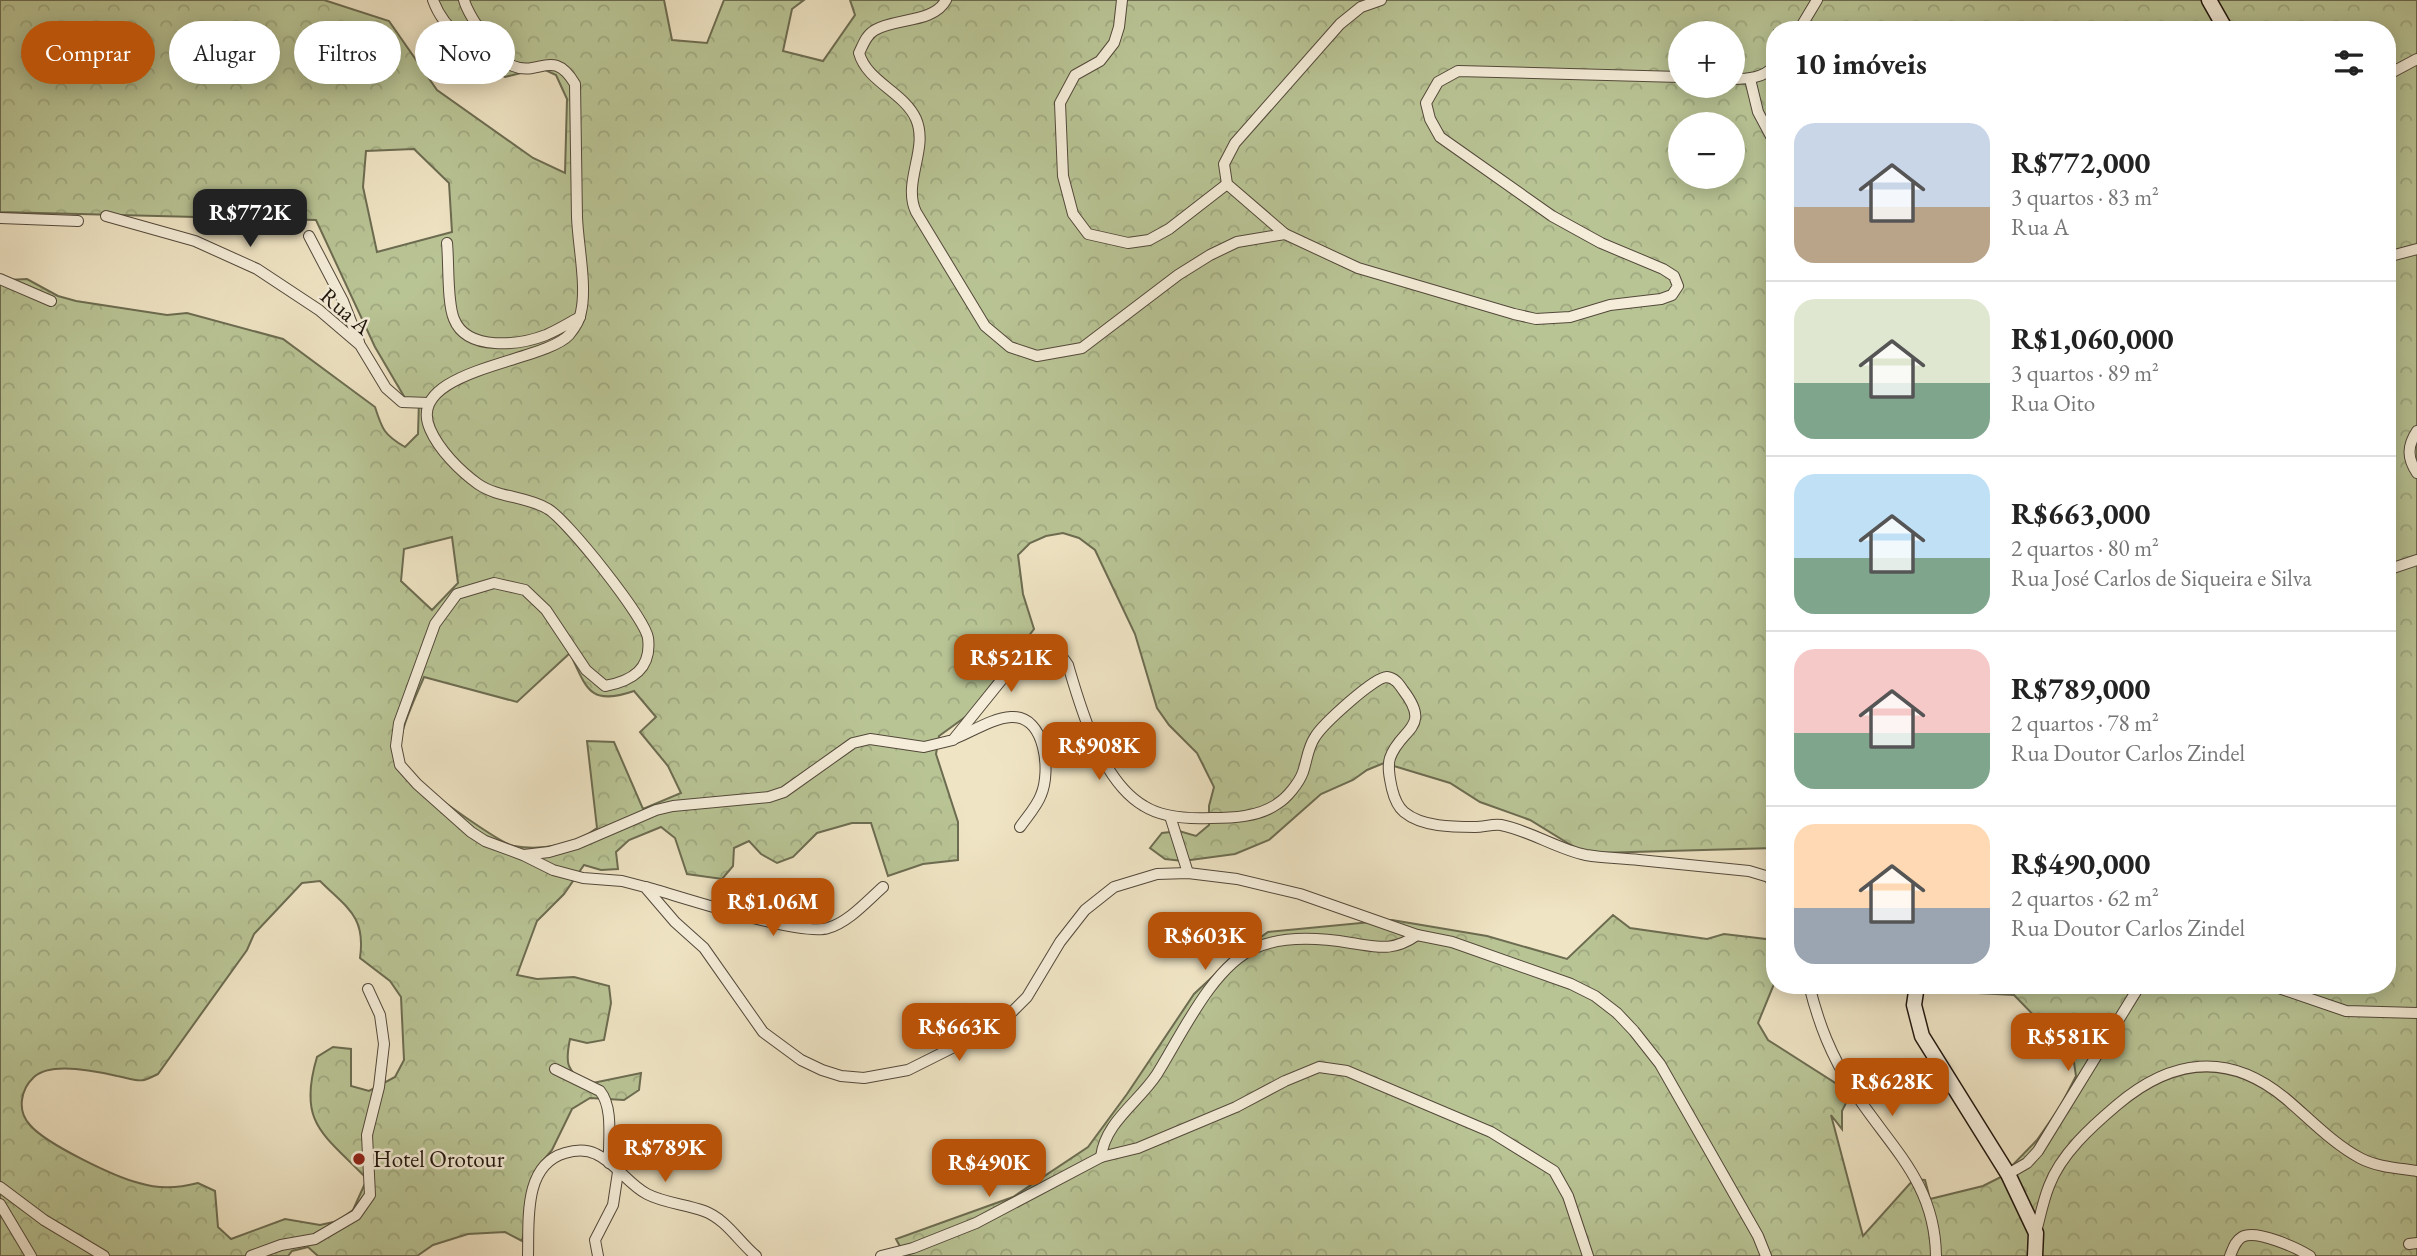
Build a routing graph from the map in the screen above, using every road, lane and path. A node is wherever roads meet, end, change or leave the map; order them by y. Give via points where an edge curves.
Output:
1 (433, 0) edge
2 (464, 0) edge
3 (946, 0) edge
4 (1122, 0) edge
5 (1381, 0) edge
6 (1817, 0) edge
7 (2209, 0) edge
8 (445, 21) edge
9 (476, 21) edge
10 (1804, 21) edge
11 (2221, 21) edge
12 (2417, 59) edge
13 (515, 66) edge
14 (2396, 70) edge
15 (1766, 73) edge
16 (1668, 77) edge
17 (1745, 79) edge
18 (1749, 79) junction
19 (1766, 127) edge
20 (1227, 184) junction
21 (106, 216) dead end
22 (0, 218) edge
23 (78, 221) dead end
24 (1285, 234) junction
25 (309, 236) dead end
26 (447, 243) dead end
27 (2417, 249) edge
28 (2396, 255) edge
29 (0, 279) edge
30 (51, 302) dead end
31 (580, 317) junction
32 (360, 345) junction
33 (429, 403) junction
34 (2417, 431) edge
35 (2417, 473) edge
36 (2417, 560) edge
37 (2396, 567) edge
38 (953, 740) junction
39 (1170, 816) junction
40 (1020, 827) dead end
41 (523, 855) junction
42 (1188, 873) junction
43 (1766, 876) edge
44 (645, 887) junction
45 (883, 887) dead end
46 (1417, 935) junction
47 (368, 989) dead end
48 (1811, 994) edge
49 (1916, 994) edge
50 (2134, 994) edge
51 (2296, 994) edge
52 (2417, 1013) edge
53 (555, 1069) dead end
54 (1101, 1157) junction
55 (609, 1163) junction
56 (2417, 1171) edge
57 (618, 1172) junction
58 (2008, 1174) junction
59 (0, 1187) edge
60 (0, 1204) edge
61 (2036, 1233) junction
62 (2035, 1254) edge
63 (31, 1256) edge
64 (104, 1256) edge
65 (251, 1256) edge
66 (528, 1256) edge
67 (598, 1256) edge
68 (757, 1256) edge
69 (881, 1256) edge
70 (1588, 1256) edge
71 (1766, 1256) edge
72 (1936, 1256) edge
73 (2230, 1256) edge
74 (2310, 1256) edge

1 - 8 street
2 - 9 street
3 - 24 street via 935,12 875,29 859,53 862,64 916,119 919,133 911,192 916,212 985,326 1010,347 1037,356 1082,348 1210,255 1237,243
4 - 20 street via 1114,43 1100,61 1074,75 1060,103 1063,176 1073,214 1088,234 1128,243 1149,240
5 - 20 street via 1361,7 1340,24 1235,143 1224,164
6 - 10 street
7 - 11 street
12 - 14 street
13 - 31 street via 558,65 575,85
15 - 18 street
16 - 24 street via 1458,71 1438,82 1426,103 1440,137 1552,216 1674,276 1678,286 1672,295 1570,317 1536,319 1358,268
17 - 18 street
18 - 19 street
20 - 24 street
21 - 32 street, Rua A via 195,241 257,269 319,310
22 - 23 street
25 - 32 street
26 - 31 street via 452,316 470,337 481,342 519,342
27 - 28 street
29 - 30 street
31 - 33 street via 561,343 475,370 447,384
32 - 33 street, Rua A via 386,388 402,402
33 - 41 street via 428,424 447,456 480,485 550,510 600,566 648,636 647,657 638,674 624,683 605,686 586,670 545,610 525,590 494,583 457,594 435,624 399,723 396,746 400,765 471,832
34 - 35 street via 2408,451
36 - 37 street
38 - 39 street via 1024,652 1044,644 1068,665 1087,722 1118,783 1144,807
38 - 40 street via 1011,717 1024,719 1037,731 1047,761 1046,781 1041,798
38 - 41 street via 924,747 862,740 784,792 656,810 577,844
39 - 42 street
39 - 43 street via 1224,818 1260,813 1278,804 1303,773 1314,737 1337,712 1388,677 1411,699 1416,713 1409,733 1390,760 1389,774 1401,810 1411,817 1433,824 1503,826 1586,855
41 - 44 street via 583,878
42 - 44 street via 1157,874 1114,887 1085,909 1027,997 1000,1024 908,1070 864,1078 822,1070 773,1041 704,948
42 - 46 street via 1300,894
44 - 45 street via 811,930 839,924
46 - 54 street via 1398,946 1323,939 1254,948 1223,973 1207,994 1154,1078 1111,1128
46 - 71 street via 1452,942 1571,984 1617,1013 1660,1063
47 - 65 street via 380,1014 384,1044 367,1135 370,1195 356,1214 315,1240
48 - 72 street via 1835,1059 1923,1190 1936,1236
49 - 58 street via 1922,1036
50 - 58 street via 2038,1151
51 - 52 street via 2346,1011
53 - 55 street via 604,1096
54 - 69 street via 976,1223
54 - 70 street via 1138,1147 1236,1107 1305,1072 1328,1067 1490,1132 1554,1171 1568,1196
55 - 57 street
55 - 66 street via 597,1154 578,1150 551,1159 541,1168 532,1189
56 - 61 street via 2360,1158 2282,1096 2247,1075 2203,1066 2172,1070 2133,1091 2067,1155 2048,1186
57 - 67 street via 617,1194 595,1240
57 - 68 street via 649,1196 706,1212
58 - 61 street
59 - 64 street
60 - 63 street
61 - 62 street
73 - 74 street via 2241,1238 2252,1235

